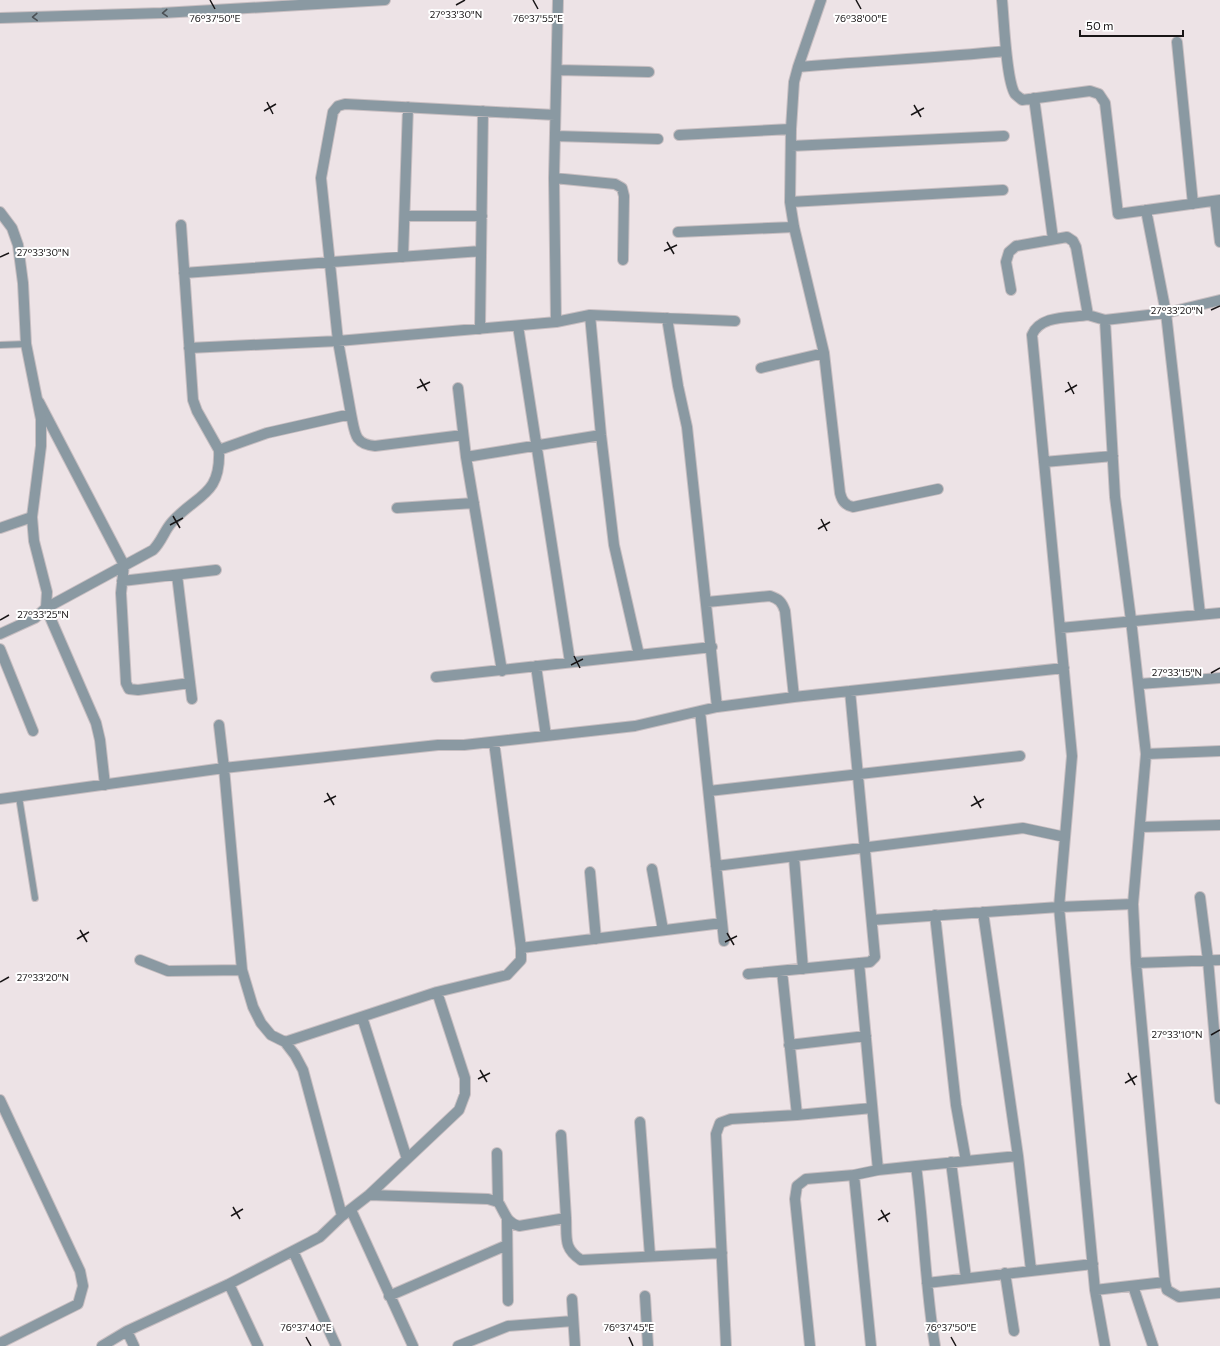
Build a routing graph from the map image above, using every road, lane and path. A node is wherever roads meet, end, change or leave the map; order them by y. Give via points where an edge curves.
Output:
1 (385, 0) edge
2 (558, 0) edge
3 (821, 0) edge
4 (1002, 0) edge
5 (0, 18) edge
6 (1177, 42) dead end
7 (1006, 52) junction
8 (798, 67) junction
9 (557, 70) junction
10 (649, 72) dead end
11 (1034, 98) junction
12 (408, 107) junction
13 (483, 111) junction
14 (555, 115) junction
15 (791, 129) junction
16 (679, 135) dead end
17 (555, 136) junction
18 (1004, 136) dead end
19 (658, 138) dead end
20 (791, 146) junction
21 (554, 178) junction
22 (1003, 190) dead end
23 (1217, 200) edge
24 (790, 202) junction
25 (1193, 204) junction
26 (1146, 210) junction
27 (0, 212) edge
28 (404, 216) junction
29 (482, 216) junction
30 (181, 225) dead end
31 (794, 227) junction
32 (678, 232) dead end
33 (1053, 239) junction
34 (1220, 242) edge
35 (481, 251) junction
36 (403, 258) junction
37 (623, 260) dead end
38 (330, 261) junction
39 (184, 273) junction
40 (1011, 290) dead end
41 (1220, 300) edge
42 (1166, 313) junction
43 (590, 315) junction
44 (1088, 316) junction
45 (667, 318) junction
46 (1105, 320) junction
47 (735, 321) dead end
48 (556, 322) junction
49 (518, 326) junction
50 (480, 329) junction
51 (338, 341) junction
52 (0, 344) edge
53 (26, 344) junction
54 (189, 348) junction
55 (824, 353) junction
56 (761, 368) dead end
57 (458, 388) dead end
58 (39, 402) junction
59 (351, 414) junction
60 (464, 435) junction
61 (600, 435) junction
62 (536, 446) junction
63 (219, 450) junction
64 (1113, 456) junction
65 (466, 457) junction
66 (1044, 462) junction
67 (938, 489) dead end
68 (474, 502) junction
69 (397, 508) dead end
70 (32, 517) junction
71 (0, 528) edge
72 (124, 565) junction
73 (216, 570) dead end
74 (177, 575) junction
75 (122, 581) junction
76 (707, 602) junction
77 (46, 608) junction
78 (1220, 613) edge
79 (1200, 614) junction
80 (1132, 620) junction
81 (1060, 628) junction
82 (0, 634) edge
83 (712, 647) junction
84 (0, 649) edge
85 (639, 654) junction
86 (570, 662) junction
87 (536, 666) junction
88 (1064, 668) junction
89 (502, 671) junction
90 (436, 677) dead end
91 (1220, 678) edge
92 (190, 683) junction
93 (1139, 684) junction
94 (850, 690) junction
95 (794, 697) junction
96 (192, 699) dead end
97 (717, 707) junction
98 (700, 711) junction
99 (219, 725) dead end
100 (33, 731) dead end
101 (546, 736) junction
102 (494, 742) junction
103 (1220, 752) edge
104 (1146, 754) junction
105 (1020, 756) dead end
106 (224, 768) junction
107 (858, 774) junction
108 (105, 786) junction
109 (709, 791) junction
110 (19, 797) junction
111 (0, 799) edge
112 (1220, 826) edge
113 (1140, 827) junction
114 (1065, 837) junction
115 (865, 848) junction
116 (794, 856) junction
117 (716, 866) junction
118 (652, 869) dead end
119 (590, 872) dead end
120 (1200, 897) dead end
121 (35, 898) dead end
122 (1133, 904) junction
123 (1059, 907) junction
124 (983, 912) junction
125 (936, 916) junction
126 (872, 920) junction
127 (722, 923) junction
128 (664, 930) junction
129 (596, 939) junction
130 (724, 941) dead end
131 (521, 948) junction
132 (140, 960) dead end
133 (1208, 960) junction
134 (1220, 960) edge
135 (859, 963) junction
136 (1136, 963) junction
137 (803, 969) junction
138 (242, 970) junction
139 (782, 971) junction
140 (748, 974) dead end
141 (437, 992) junction
142 (362, 1017) junction
143 (866, 1036) junction
144 (285, 1042) junction
145 (789, 1045) junction
146 (1220, 1099) edge
147 (0, 1100) edge
148 (872, 1108) junction
149 (797, 1115) junction
150 (640, 1122) dead end
151 (561, 1135) dead end
152 (497, 1153) dead end
153 (1018, 1156) junction
154 (407, 1159) junction
155 (966, 1161) junction
156 (951, 1162) junction
157 (916, 1166) junction
158 (878, 1170) junction
159 (854, 1175) junction
160 (369, 1195) junction
161 (498, 1202) junction
162 (346, 1213) junction
163 (566, 1218) junction
164 (507, 1219) junction
165 (507, 1245) junction
166 (293, 1251) junction
167 (722, 1252) junction
168 (650, 1256) junction
169 (1093, 1264) junction
170 (1031, 1270) junction
171 (1005, 1273) junction
172 (966, 1278) junction
173 (1165, 1282) junction
174 (927, 1283) junction
175 (229, 1284) junction
176 (1133, 1286) junction
177 (1095, 1290) junction
178 (1220, 1293) edge
179 (389, 1296) junction
180 (645, 1296) dead end
181 (572, 1299) dead end
182 (508, 1301) dead end
183 (573, 1321) junction
184 (127, 1331) junction
185 (1014, 1331) dead end
186 (0, 1343) edge
187 (102, 1346) edge
188 (134, 1346) edge
189 (258, 1346) edge
190 (336, 1346) edge
191 (413, 1346) edge
192 (458, 1346) edge
193 (575, 1346) edge
194 (648, 1346) edge
195 (726, 1346) edge
196 (810, 1346) edge
197 (871, 1346) edge
198 (935, 1346) edge
199 (1105, 1346) edge
200 (1153, 1346) edge

1 -> 5 street via 162,13
2 - 9 street
3 - 8 street
4 - 7 street
6 - 25 street
7 - 8 street
7 - 11 street via 1016,95 1022,100
8 - 15 street via 794,82
9 - 10 street
9 - 14 street
11 - 26 street via 1090,91 1099,94 1105,103 1118,214
11 - 33 street
12 - 13 street
12 - 28 street
12 - 38 street via 344,104 333,112 322,178
13 - 14 street
13 - 29 street
14 - 17 street
15 - 16 street
15 - 20 street
17 - 19 street
17 - 21 street
18 - 20 street
20 - 24 street
21 - 37 street via 615,184 622,188
21 - 48 street
22 - 24 street
23 - 25 street
23 - 34 street
24 - 31 street
25 - 26 street
26 - 42 street
27 - 53 street via 12,228 18,245 24,283
28 - 29 street
28 - 36 street
29 - 35 street
30 - 39 street
31 - 32 street
31 - 55 street
33 - 40 street via 1016,246 1009,252 1006,262
33 - 44 street via 1067,237 1073,240
35 - 36 street
35 - 50 street
36 - 38 street
38 - 39 street
38 - 51 street
39 - 54 street
41 - 42 street
42 - 46 street
42 - 79 street
43 - 45 street
43 - 48 street
43 - 61 street
44 - 46 street
44 - 66 street via 1045,321 1035,328 1032,335
45 - 47 street
45 - 76 street via 686,426
46 - 64 street
48 - 49 street
49 - 50 street
49 - 62 street
50 - 51 street
51 - 54 street
51 - 59 street
52 - 53 lane
53 - 58 street
54 - 63 street via 193,400
55 - 56 street
55 - 67 street via 842,501 847,506 854,507
57 - 60 street
58 - 70 street via 41,446
58 - 72 street
59 - 60 street via 356,438 364,445 376,446
59 - 63 street via 267,433
60 - 65 street
61 - 62 street
61 - 85 street via 614,545
62 - 65 street
62 - 86 street
63 - 72 street via 218,472 209,490 172,522 153,550
64 - 66 street
64 - 80 street via 1115,497
65 - 68 street
66 - 81 street
68 - 69 street
68 - 89 street
70 - 71 street
70 - 77 street via 34,541 47,592
72 - 75 street
72 - 77 street
73 - 74 street
74 - 75 street
74 - 92 street
75 - 92 street via 126,683 129,689
76 - 83 street
76 - 95 street via 770,596 783,604
77 - 82 street via 35,618
77 - 108 street via 96,723
78 - 79 street
79 - 80 street
80 - 81 street
80 - 93 street
81 - 88 street
83 - 85 street
83 - 97 street
84 - 100 street
85 - 86 street
86 - 87 street
87 - 89 street
87 - 101 street
88 - 94 street
88 - 114 street via 1072,756
89 - 90 street
91 - 93 street
92 - 96 street
93 - 104 street
94 - 95 street
94 - 107 street
95 - 97 street
97 - 98 street
98 - 101 street via 635,726
98 - 109 street
99 - 106 street
101 - 102 street
102 - 106 street via 438,745
102 - 131 street
103 - 104 street
104 - 113 street
105 - 107 street
106 - 108 street
106 - 138 street
107 - 109 street
107 - 115 street
108 - 110 street
109 - 117 street
110 - 111 street
110 - 121 lane
112 - 113 street
113 - 122 street
114 - 115 street via 1023,828
114 - 123 street
115 - 116 street
115 - 126 street
116 - 117 street
116 - 137 street
117 - 127 street
118 - 128 street
119 - 129 street
120 - 133 street
122 - 123 street
122 - 136 street
123 - 124 street
123 - 169 street
124 - 125 street
124 - 153 street
125 - 126 street
125 - 155 street via 956,1105
126 - 135 street via 875,957 870,962
127 - 128 street
127 - 130 street
128 - 129 street
129 - 131 street
131 - 141 street via 521,960 507,975
132 - 138 street via 168,971
133 - 134 street
133 - 136 street
133 - 146 street
135 - 137 street
135 - 143 street
136 - 173 street
137 - 139 street
138 - 144 street via 253,1007 261,1023 270,1036
139 - 140 street
139 - 145 street
141 - 142 street
141 - 154 street via 465,1078 465,1094 459,1110
142 - 144 street
142 - 154 street
143 - 145 street
143 - 148 street
144 - 162 street via 303,1070
145 - 149 street
147 - 186 street via 80,1271 83,1286 78,1304
148 - 149 street
148 - 158 street
149 - 167 street via 731,1119 720,1123 716,1134
150 - 168 street
151 - 163 street
152 - 161 street
153 - 155 street
153 - 170 street
154 - 160 street
155 - 156 street
156 - 157 street
156 - 172 street
157 - 158 street
157 - 174 street
158 - 159 street
159 - 196 street via 806,1179 797,1186 794,1199
159 - 197 street
160 - 161 street via 488,1199
160 - 162 street
161 - 164 street
162 - 166 street via 320,1237
162 - 179 street
163 - 164 street via 519,1226 511,1224
163 - 168 street via 567,1246 581,1260
164 - 165 street
165 - 179 street
165 - 182 street
166 - 175 street
166 - 190 street
167 - 168 street
167 - 195 street
169 - 170 street
169 - 177 street
170 - 171 street
171 - 172 street
171 - 185 street
172 - 174 street
173 - 176 street
173 - 178 street via 1167,1290 1179,1297
174 - 198 street
175 - 184 street
175 - 189 street
176 - 177 street
176 - 200 street
177 - 199 street
179 - 191 street
180 - 194 street
181 - 183 street
183 - 192 street via 508,1326
183 - 193 street
184 - 187 street
184 - 188 street

